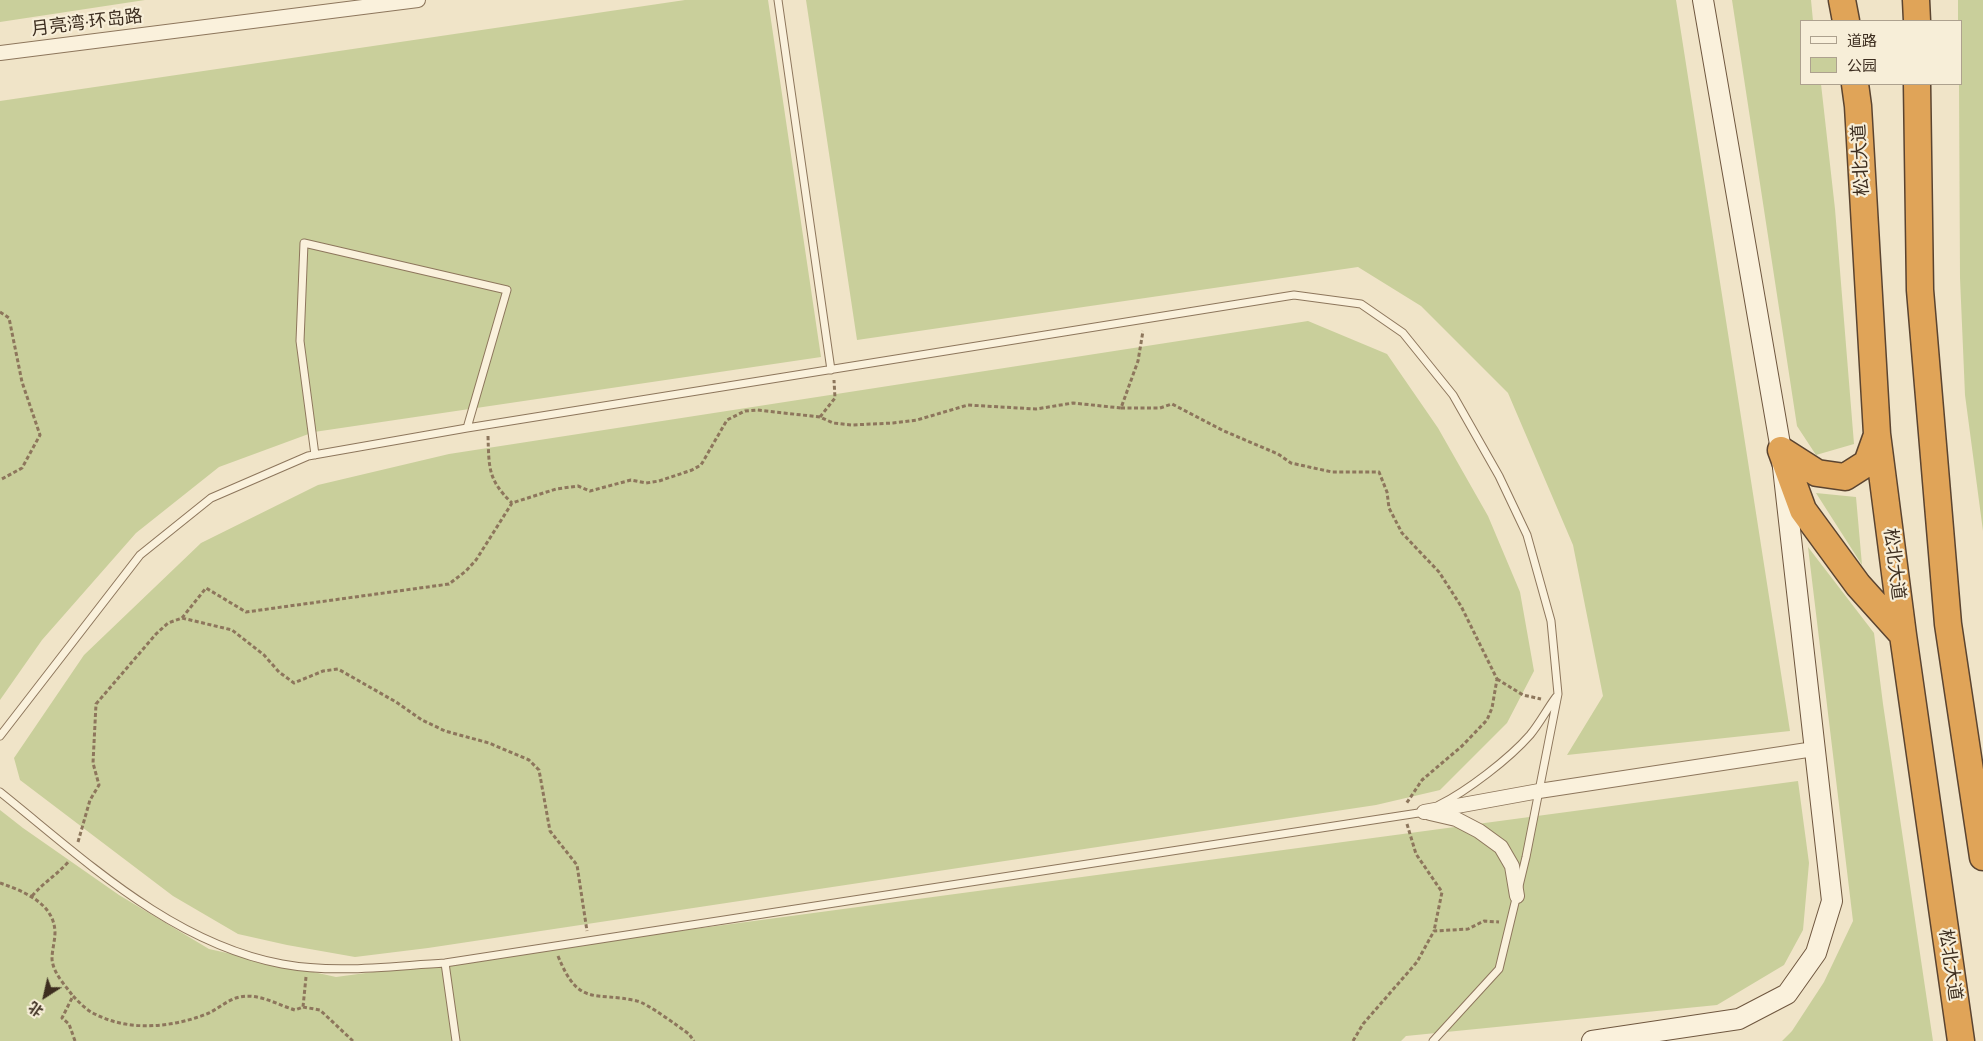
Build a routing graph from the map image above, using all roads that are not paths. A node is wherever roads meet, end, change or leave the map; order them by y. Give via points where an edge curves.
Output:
1 (418, 0) edge
2 (778, 0) edge
3 (1703, 0) edge
4 (1842, 0) edge
5 (1916, 0) edge
6 (1846, 20) edge
7 (1917, 20) edge
8 (0, 53) edge
9 (1855, 85) edge
10 (1918, 85) edge
11 (831, 370) junction
12 (467, 428) junction
13 (1877, 434) junction
14 (1781, 450) junction
15 (315, 455) junction
16 (1903, 635) junction
17 (1558, 694) junction
18 (0, 736) edge
19 (1814, 749) junction
20 (1539, 791) junction
21 (0, 792) edge
22 (1424, 812) junction
23 (1983, 857) edge
24 (1517, 896) junction
25 (445, 963) junction
26 (456, 1041) edge
27 (1433, 1041) edge
28 (1592, 1041) edge
29 (1961, 1041) edge

1 - 8 street, 月亮湾·环岛路
2 - 11 lane
3 - 14 street
4 - 6 highway
5 - 7 highway
9 - 13 highway, 松北大道
10 - 23 highway via 1920,290 1947,614
11 - 12 lane
11 - 17 lane via 1294,295 1361,304 1403,333 1453,395 1499,476 1527,535 1551,621
12 - 15 lane
12 - 15 lane via 508,290 304,243 300,341
13 - 14 highway via 1867,463 1845,477 1817,473
13 - 16 highway, 松北大道
14 - 16 highway via 1803,510 1858,585
14 - 19 street
15 - 18 lane via 210,498 140,555
16 - 29 highway, 松北大道
17 - 20 lane
17 - 22 lane via 1530,735 1494,767 1456,797
19 - 20 street
19 - 28 street via 1832,901 1816,953 1788,994 1739,1019
20 - 22 street
20 - 24 lane
21 - 25 lane via 122,890 222,946 282,964 347,970
22 - 24 street via 1456,819 1501,847 1512,866
22 - 25 lane
24 - 27 lane via 1499,969
25 - 26 lane

